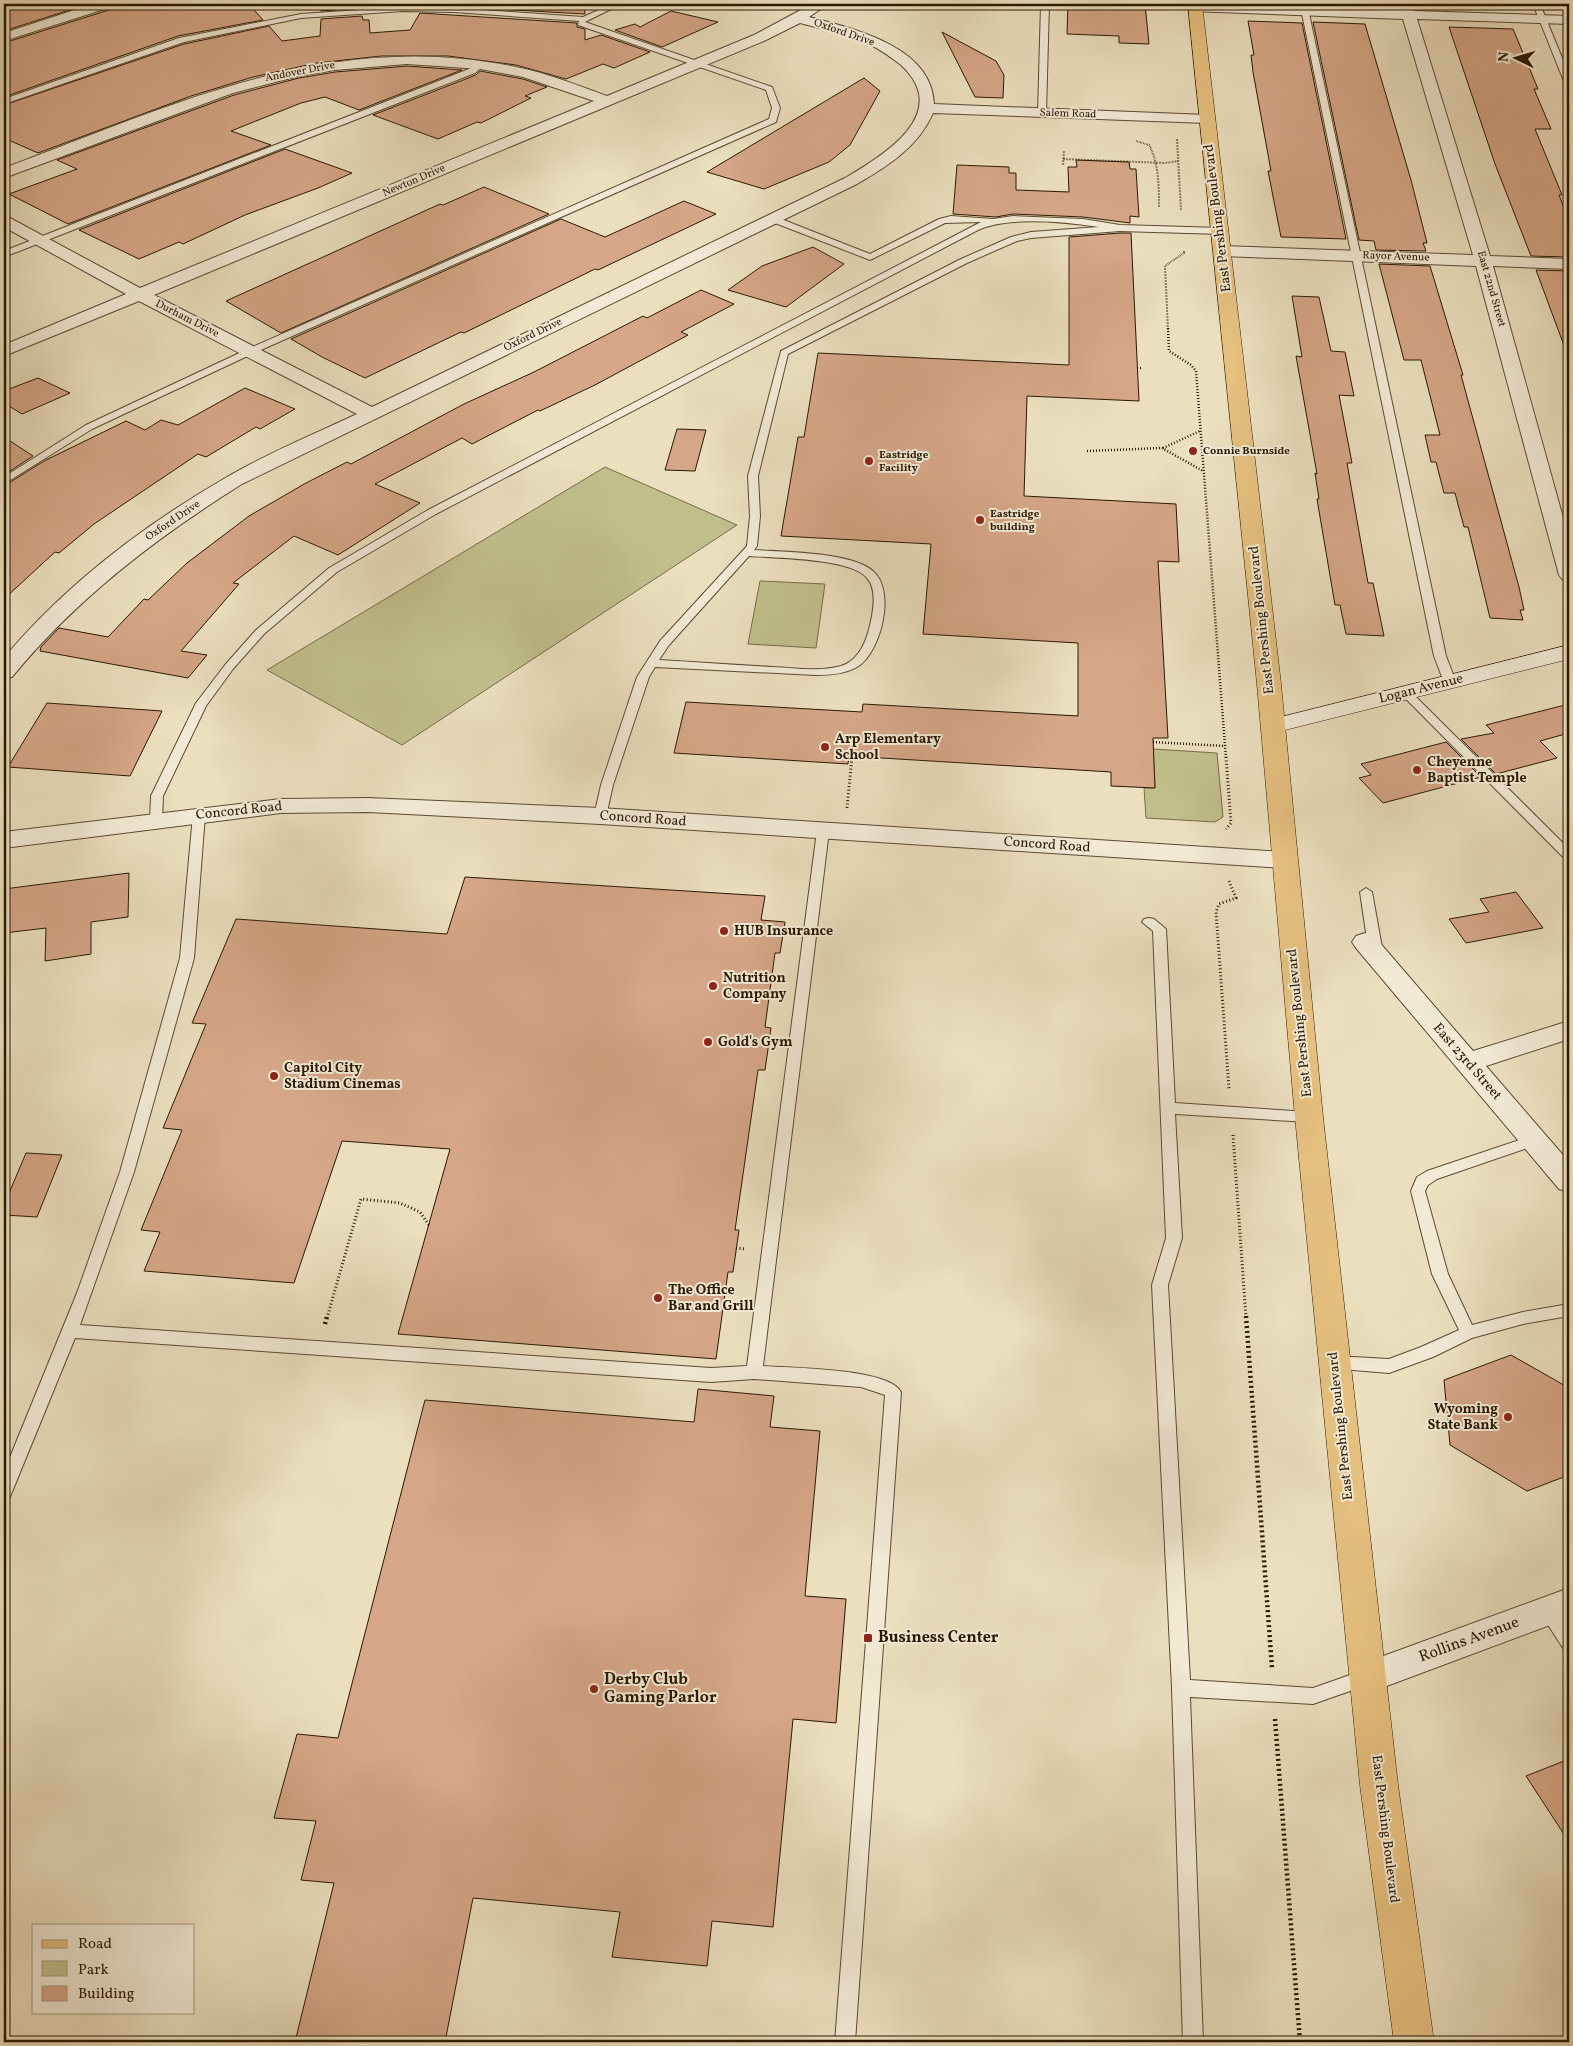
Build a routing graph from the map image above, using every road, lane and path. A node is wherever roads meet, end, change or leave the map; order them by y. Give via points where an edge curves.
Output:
1 (106, 4) edge
2 (617, 4) edge
3 (821, 4) edge
4 (1045, 4) edge
5 (1536, 4) edge
6 (1195, 6) edge
7 (1304, 8) edge
8 (1407, 9) edge
9 (584, 18) junction
10 (798, 18) junction
11 (1542, 20) junction
12 (1569, 20) edge
13 (4, 37) edge
14 (699, 63) junction
15 (481, 64) junction
16 (1569, 84) edge
17 (4, 101) edge
18 (607, 101) junction
19 (928, 108) junction
20 (1042, 112) junction
21 (1207, 119) junction
22 (1176, 132) dead end
23 (1131, 139) dead end
24 (1064, 150) dead end
25 (1063, 159) junction
26 (1178, 161) junction
27 (1154, 162) junction
28 (1063, 165) dead end
29 (4, 173) edge
30 (1159, 214) dead end
31 (1181, 214) dead end
32 (773, 219) junction
33 (997, 220) junction
34 (4, 221) edge
35 (1120, 228) junction
36 (39, 240) junction
37 (1222, 241) junction
38 (4, 254) edge
39 (1354, 255) junction
40 (1483, 260) junction
41 (1569, 264) edge
42 (140, 295) junction
43 (4, 352) edge
44 (250, 352) junction
45 (1137, 368) dead end
46 (1143, 368) dead end
47 (372, 414) junction
48 (1200, 431) dead end
49 (1162, 448) junction
50 (1088, 452) dead end
51 (1203, 472) dead end
52 (4, 481) edge
53 (747, 552) junction
54 (1569, 575) edge
55 (1569, 652) edge
56 (651, 663) junction
57 (4, 672) edge
58 (1450, 682) junction
59 (1406, 693) junction
60 (1273, 726) junction
61 (1153, 742) dead end
62 (1225, 746) dead end
63 (852, 756) dead end
64 (847, 808) dead end
65 (199, 815) junction
66 (600, 816) junction
67 (156, 820) junction
68 (823, 830) junction
69 (4, 840) edge
70 (1569, 856) edge
71 (1284, 860) junction
72 (1366, 892) dead end
73 (1149, 922) dead end
74 (1371, 949) joint
75 (1569, 1030) edge
76 (1468, 1062) junction
77 (1167, 1108) junction
78 (1309, 1117) junction
79 (1534, 1140) junction
80 (1569, 1181) edge
81 (428, 1225) dead end
82 (1569, 1310) edge
83 (70, 1330) junction
84 (1468, 1333) junction
85 (318, 1348) junction
86 (1334, 1362) junction
87 (754, 1372) junction
88 (4, 1492) edge
89 (1558, 1607) edge
90 (1569, 1642) edge
91 (1368, 1677) junction
92 (1181, 1688) junction
93 (845, 2042) edge
94 (1193, 2042) edge
95 (1414, 2042) edge

1 - 13 street
2 - 9 lane
3 - 10 street, Newton Drive
4 - 20 lane
5 - 11 lane
6 - 7 street
6 - 21 main road, East Pershing Boulevard
7 - 8 street
7 - 39 lane
8 - 11 street
8 - 40 street, East 22nd Street
9 - 14 lane via 581,23
9 - 17 lane via 403,9 301,16 182,40
10 - 14 street, Newton Drive
10 - 19 street, Oxford Drive via 874,42 895,53 921,78
11 - 12 street
11 - 16 lane
14 - 18 street, Newton Drive
14 - 44 lane via 768,89 776,108 773,120
15 - 18 street, Andover Drive via 519,72
15 - 29 street, Andover Drive via 372,60 300,70 228,90
15 - 36 lane via 472,71
18 - 42 street, Newton Drive
19 - 20 street, Salem Road
19 - 32 street, Oxford Drive via 909,140 875,168
20 - 21 street, Salem Road
21 - 37 main road, East Pershing Boulevard
22 - 26 path
23 - 27 path via 1151,147
24 - 25 path
25 - 27 path
25 - 28 path
26 - 27 path
26 - 31 path
27 - 30 path
32 - 33 lane via 870,257 942,222
32 - 47 street, Oxford Drive
33 - 35 lane via 1083,222
33 - 67 lane via 966,232 440,507 333,570 260,632 200,705 156,796
34 - 36 street, Durham Drive
35 - 37 lane
35 - 53 lane via 1014,239 784,353 753,476 755,516 752,546
36 - 38 lane
36 - 42 street, Durham Drive
37 - 39 street, Rayor Avenue
37 - 60 main road, East Pershing Boulevard
39 - 40 street, Rayor Avenue
39 - 58 lane via 1440,656
40 - 41 street, Rayor Avenue
40 - 54 street, East 22nd Street
42 - 43 street, Newton Drive
42 - 44 street, Durham Drive
44 - 47 street, Durham Drive
44 - 52 lane via 89,427
45 - 46 path
47 - 57 street, Oxford Drive via 235,480 147,538 84,588
48 - 49 path
49 - 50 path
49 - 51 path
53 - 56 lane via 664,643
53 - 56 lane via 846,563 869,574 878,589 879,604 873,637 866,652 856,663 825,672
55 - 58 main road, Logan Avenue
56 - 66 lane via 643,677 607,784
58 - 59 main road, Logan Avenue
59 - 60 main road, Logan Avenue
59 - 70 lane
60 - 71 main road, East Pershing Boulevard
61 - 62 path
63 - 64 path
65 - 66 street, Concord Road via 281,806 368,805
65 - 67 street, Concord Road
65 - 83 lane via 187,958 127,1172
66 - 68 street, Concord Road
67 - 69 street, Concord Road
68 - 71 street, Concord Road
68 - 87 lane
71 - 78 main road, East Pershing Boulevard
72 - 74 lane
73 - 77 lane via 1159,929
74 - 76 street, East 23rd Street
75 - 76 street
76 - 79 street, East 23rd Street
77 - 78 lane
77 - 92 lane via 1174,1238 1160,1285
78 - 86 main road, East Pershing Boulevard
79 - 80 street, East 23rd Street
79 - 84 lane via 1432,1175 1422,1180 1418,1191 1440,1274
81 - 85 path via 420,1212 400,1203 361,1199
82 - 84 lane
83 - 85 lane
83 - 88 lane
84 - 86 lane via 1389,1366
85 - 87 lane via 711,1375
86 - 91 main road, East Pershing Boulevard
87 - 93 lane via 862,1380 893,1392
89 - 90 lane
89 - 91 street, Rollins Avenue
91 - 92 lane via 1313,1696
91 - 95 main road, East Pershing Boulevard via 1379,1785
92 - 94 lane

